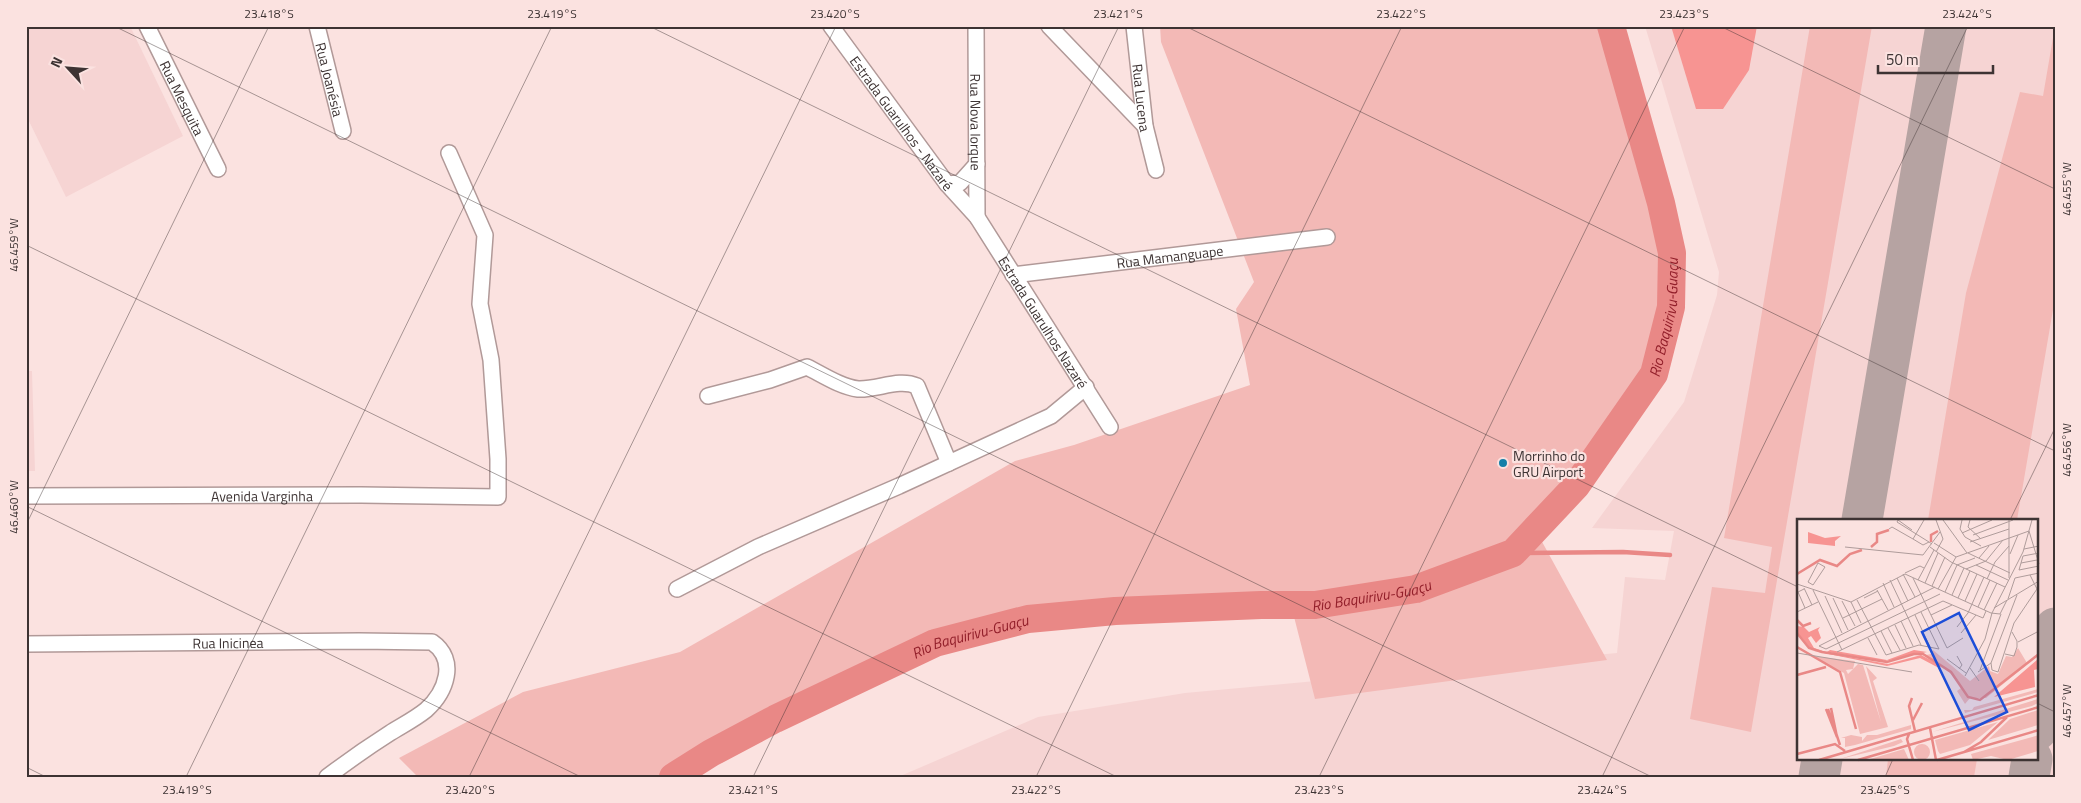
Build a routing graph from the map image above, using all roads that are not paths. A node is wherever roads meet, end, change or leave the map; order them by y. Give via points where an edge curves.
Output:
1 (147, 26) edge
2 (317, 26) edge
3 (831, 26) edge
4 (976, 26) edge
5 (1049, 26) edge
6 (1134, 26) edge
7 (1145, 126) junction
8 (343, 131) dead end
9 (449, 153) dead end
10 (977, 164) junction
11 (218, 169) dead end
12 (1156, 170) dead end
13 (947, 184) junction
14 (977, 217) junction
15 (1327, 237) dead end
16 (1013, 275) junction
17 (1086, 388) junction
18 (708, 396) dead end
19 (1110, 427) dead end
20 (949, 463) junction
21 (26, 496) edge
22 (677, 589) dead end
23 (26, 644) edge
24 (327, 777) edge

1 - 11 street, Rua Mesquita
2 - 8 street, Rua Joanésia
3 - 13 street, Estrada Guarulhos - Nazaré
4 - 10 street, Rua Nova Iorque
5 - 7 street
6 - 7 street, Rua Lucena
7 - 12 street, Rua Lucena
9 - 21 street, Avenida Varginha via 485,235 480,304 491,360 498,497
10 - 13 street via 960,183
10 - 14 street, Rua Nova Iorque
13 - 14 street, Estrada Guarulhos - Nazaré
14 - 16 street, Estrada Guarulhos Nazaré
15 - 16 street, Rua Mamanguape
16 - 17 street, Estrada Guarulhos Nazaré
17 - 19 street, Estrada Guarulhos Nazaré
17 - 20 street via 1051,416
18 - 20 street via 807,368 859,389 908,382 917,386
20 - 22 street via 758,547
23 - 24 street, Rua Inicinea via 359,640 432,642 440,648 448,667 445,681 426,710

